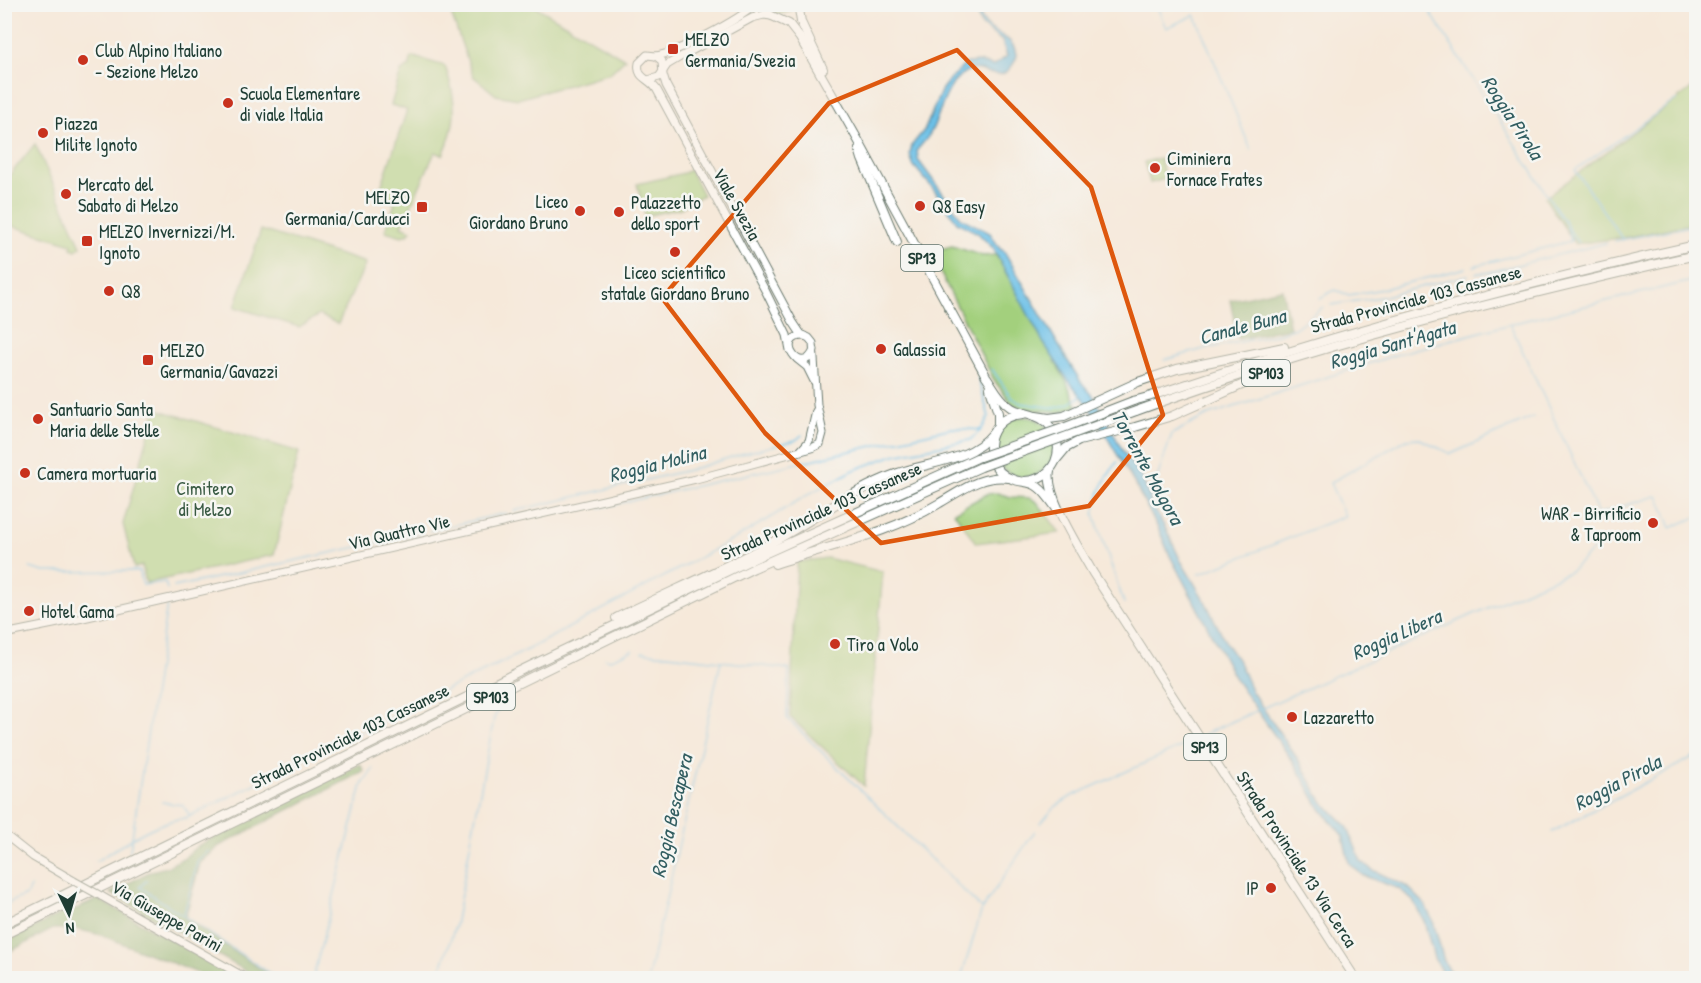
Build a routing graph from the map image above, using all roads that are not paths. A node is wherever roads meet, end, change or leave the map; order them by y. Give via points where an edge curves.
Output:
1 (756, 4) edge
2 (762, 4) edge
3 (800, 7) edge
4 (774, 17) junction
5 (656, 56) junction
6 (663, 71) junction
7 (646, 80) junction
8 (858, 140) junction
9 (897, 242) dead end
10 (1696, 245) edge
11 (1696, 255) edge
12 (1407, 317) junction
13 (1419, 323) junction
14 (805, 336) junction
15 (814, 347) junction
16 (790, 350) junction
17 (796, 358) junction
18 (986, 376) junction
19 (816, 386) junction
20 (817, 405) junction
21 (1024, 414) junction
22 (1036, 416) junction
23 (996, 429) junction
24 (799, 451) junction
25 (1056, 460) junction
26 (979, 462) junction
27 (1050, 470) junction
28 (1009, 478) junction
29 (1025, 482) junction
30 (1060, 513) junction
31 (643, 622) junction
32 (4, 633) edge
33 (534, 664) junction
34 (4, 834) edge
35 (4, 924) edge
36 (4, 935) edge
37 (246, 978) edge
38 (1355, 978) edge

1 - 5 street via 672,52
2 - 4 main road, SP13
3 - 4 main road, SP13 via 789,17
3 - 8 main road, SP13 via 799,15 809,41
4 - 6 street via 764,15 748,21 668,64
4 - 8 main road, SP13 via 787,22 796,32
5 - 6 street
5 - 7 street via 646,56 638,64 639,73
6 - 7 street via 657,79
6 - 14 street, Viale Svezia via 666,85 713,175
7 - 16 street, Viale Svezia via 655,86 746,253 787,335
8 - 9 main road via 862,159
8 - 18 main road, SP13
10 - 12 main road, Strada Provinciale 103 Cassanese / SP103
11 - 13 main road, Strada Provinciale 103 Cassanese / SP103
12 - 22 main road, SP103 via 1176,369 1064,416
12 - 26 main road, Strada Provinciale 103 Cassanese / SP103, bridge via 1133,401
13 - 25 main road, SP103 via 1403,332 1285,366 1172,416 1069,446
13 - 26 main road, Strada Provinciale 103 Cassanese / SP103, bridge via 1269,366
14 - 15 street, Viale Svezia
14 - 16 street via 794,339
15 - 17 street via 808,358
15 - 19 street
16 - 17 street, Viale Svezia
17 - 19 street, Viale Svezia via 808,369
18 - 21 main road, SP13 via 1007,405
18 - 23 main road, SP13 via 998,412
19 - 20 street
20 - 24 street via 808,441
20 - 24 street via 821,441
21 - 22 main road, SP13
21 - 23 main road via 1010,416
22 - 25 main road via 1048,424 1056,437
23 - 28 main road, SP13 via 991,455 997,469
23 - 33 main road, SP103 via 969,452 871,484 771,543 575,638
24 - 32 street, Via Quattro Vie via 524,519
25 - 27 main road
26 - 31 main road, Strada Provinciale 103 Cassanese / SP103
26 - 33 main road, Strada Provinciale 103 Cassanese / SP103 via 751,560
27 - 29 main road
27 - 30 main road, Strada Provinciale 13 Via Cerca / SP13
28 - 29 main road, Strada Provinciale 13 Via Cerca / SP13
28 - 31 main road, SP103 via 984,478 884,531 769,566
29 - 30 main road, Strada Provinciale 13 Via Cerca / SP13 via 1039,488
30 - 38 main road, Strada Provinciale 13 Via Cerca / SP13 via 1113,605
31 - 36 main road, Strada Provinciale 103 Cassanese / SP103
33 - 35 main road, Strada Provinciale 103 Cassanese / SP103
34 - 37 street, Via Giuseppe Parini, bridge via 42,862

